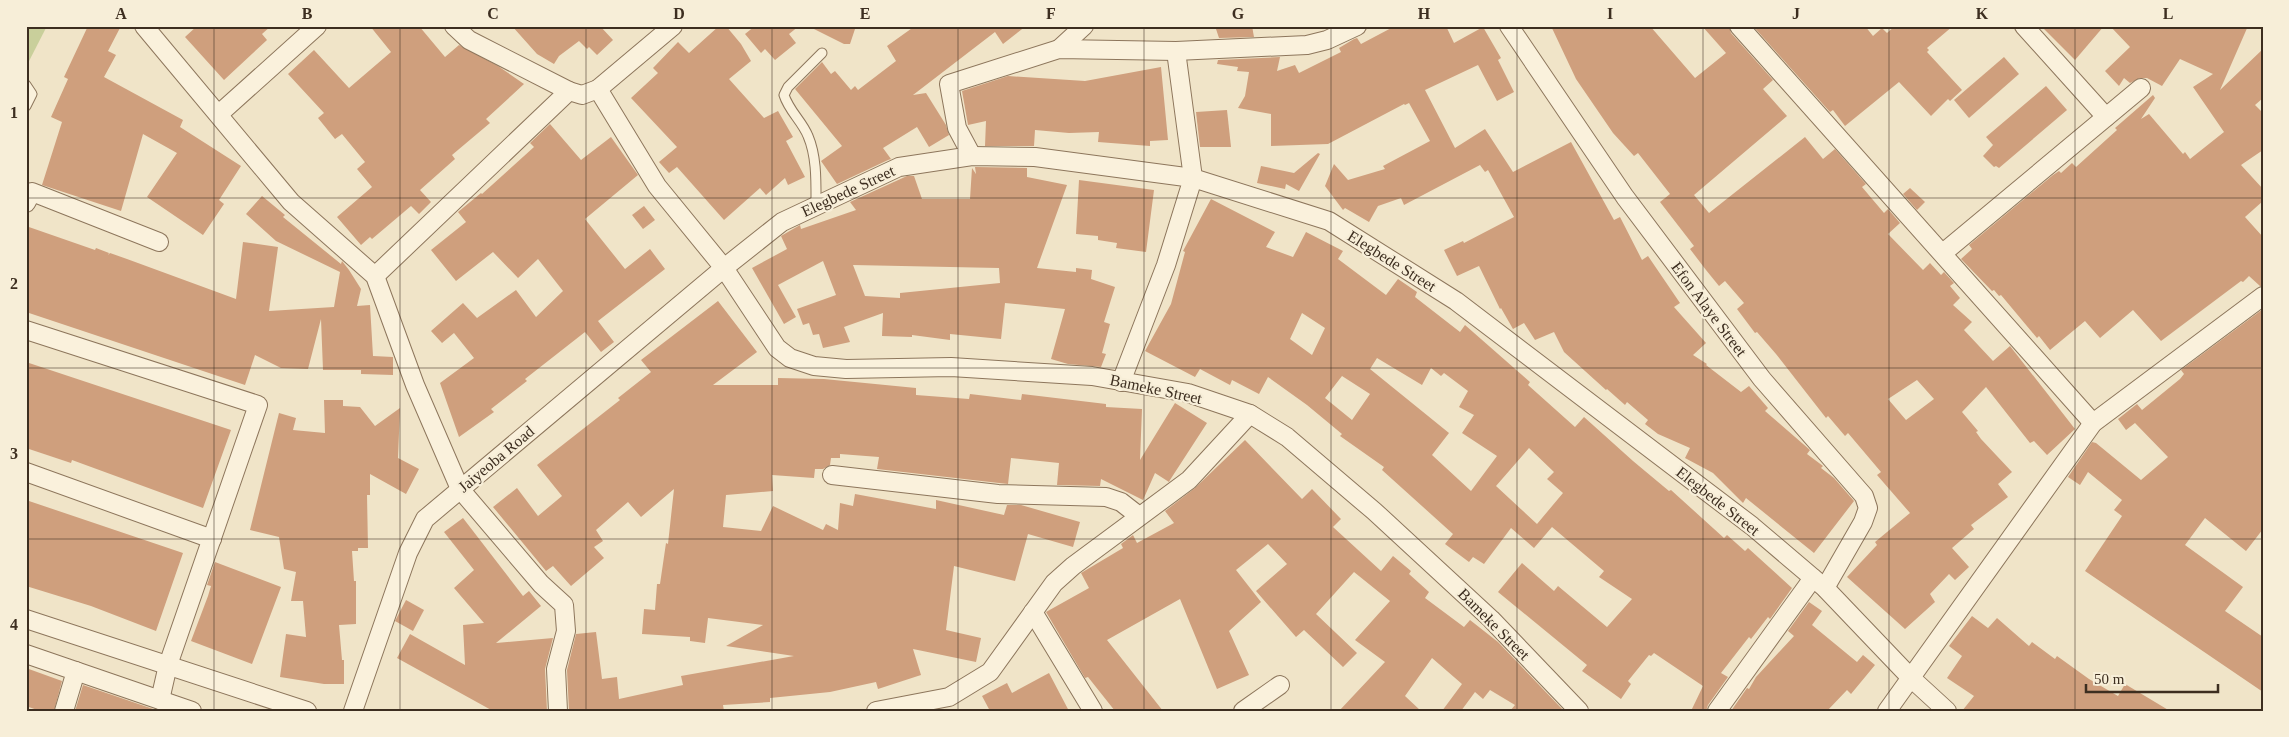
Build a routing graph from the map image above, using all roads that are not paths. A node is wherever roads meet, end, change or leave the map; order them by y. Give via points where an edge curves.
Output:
1 (144, 26) edge
2 (317, 26) edge
3 (454, 26) edge
4 (673, 26) edge
5 (1084, 26) edge
6 (1357, 26) edge
7 (1509, 26) edge
8 (1739, 26) edge
9 (2024, 26) edge
10 (1059, 49) junction
11 (1176, 51) junction
12 (822, 53) dead end
13 (26, 85) edge
14 (2140, 88) dead end
15 (598, 89) junction
16 (569, 92) junction
17 (26, 106) edge
18 (219, 114) junction
19 (2106, 117) junction
20 (972, 156) junction
21 (1193, 178) junction
22 (26, 203) edge
23 (816, 206) junction
24 (159, 242) dead end
25 (1943, 253) junction
26 (724, 268) junction
27 (375, 276) junction
28 (2263, 296) edge
29 (26, 330) edge
30 (1121, 382) junction
31 (1250, 414) junction
32 (2093, 424) junction
33 (26, 472) edge
34 (832, 475) dead end
35 (460, 489) junction
36 (1139, 516) junction
37 (212, 539) junction
38 (1819, 583) junction
39 (1033, 612) junction
40 (26, 619) edge
41 (26, 654) edge
42 (168, 665) junction
43 (76, 671) junction
44 (1912, 678) junction
45 (1280, 685) dead end
46 (160, 700) junction
47 (64, 711) edge
48 (192, 711) edge
49 (307, 711) edge
50 (353, 711) edge
51 (558, 711) edge
52 (876, 711) edge
53 (1093, 711) edge
54 (1243, 711) edge
55 (1579, 711) edge
56 (1717, 711) edge
57 (1887, 711) edge
58 (1947, 711) edge

1 - 18 street
2 - 18 street
3 - 16 street via 469,40
4 - 15 street
5 - 10 street
6 - 11 street via 1327,40 1307,44
7 - 38 street, Efon Alaye Street via 1626,197 1756,371 1864,496 1868,508 1864,522
8 - 25 street
9 - 19 street
10 - 11 street
10 - 20 street via 949,84 958,128
11 - 21 street
12 - 23 lane via 788,87 784,96 808,136 816,175
13 - 17 lane via 32,94
14 - 19 street
15 - 16 street via 582,95
15 - 26 street, Bameke Street via 657,186
16 - 27 street
18 - 27 street via 291,202
19 - 25 street
20 - 21 street, Elegbede Street via 1035,157
20 - 23 street, Elegbede Street via 899,167
21 - 30 street via 1166,265
21 - 38 street, Elegbede Street via 1329,221 1456,301 1752,526
22 - 24 street via 32,192
23 - 26 street, Elegbede Street via 782,222
25 - 32 street
26 - 30 street, Bameke Street via 777,348 790,358 814,366 846,369 951,367 1092,376
26 - 35 street, Jaiyeoba Road
27 - 35 street via 415,386
28 - 32 street
29 - 37 street via 258,405
30 - 31 street, Bameke Street via 1188,393
31 - 36 street via 1189,480
31 - 55 street, Bameke Street via 1287,436 1374,511 1491,619
32 - 44 street
33 - 37 street
34 - 36 street via 998,494 1106,497 1120,502
35 - 50 street, Jaiyeoba Road via 425,519 408,553
35 - 51 street via 541,584 564,606 566,631 556,669
36 - 39 street via 1054,582
37 - 42 street
38 - 44 street, Elegbede Street
38 - 56 street, Efon Alaye Street
39 - 52 street via 990,672 949,697
39 - 53 street
40 - 42 street
41 - 43 street
42 - 46 street
42 - 49 street
43 - 46 street
43 - 47 street
44 - 57 street
44 - 58 street, Elegbede Street
45 - 54 street
46 - 48 street

